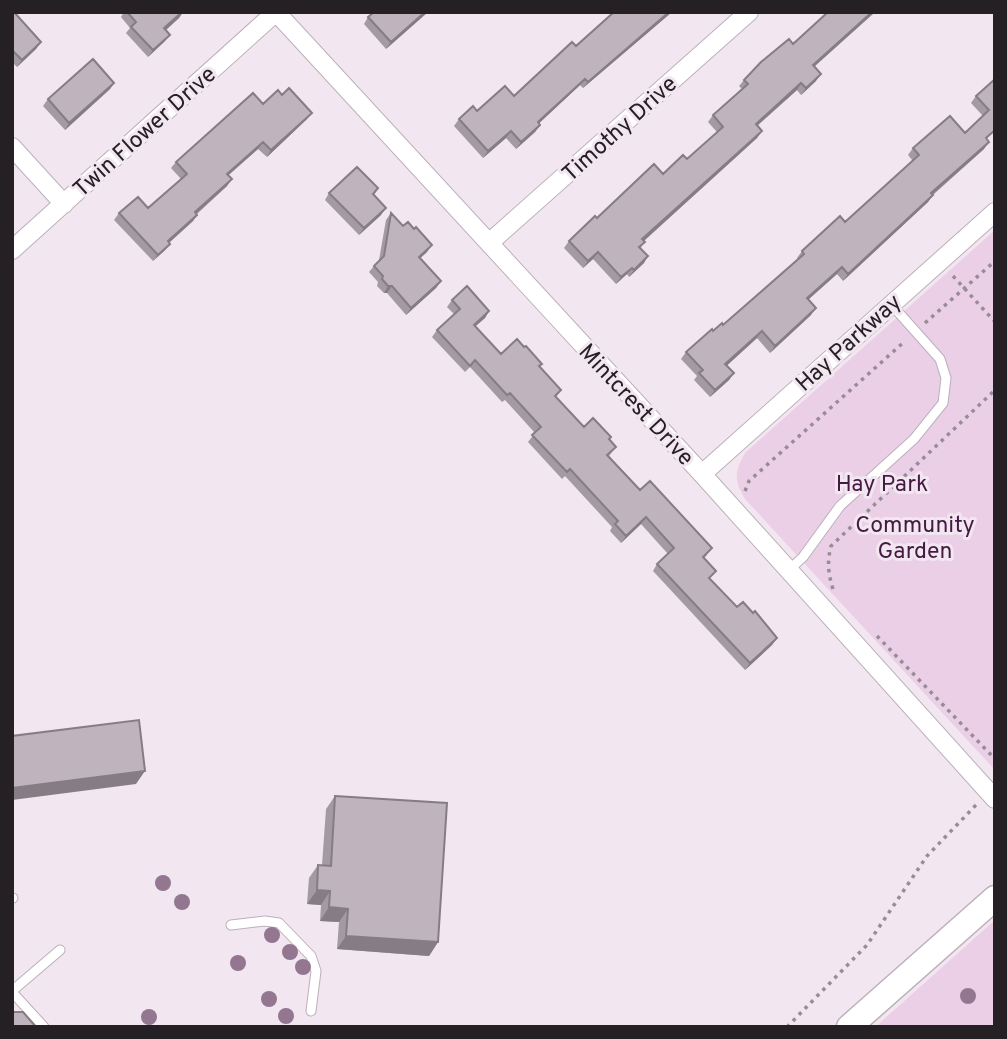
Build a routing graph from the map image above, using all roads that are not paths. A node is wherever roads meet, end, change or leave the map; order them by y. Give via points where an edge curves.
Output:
1 (276, 12) edge
2 (749, 12) edge
3 (12, 148) edge
4 (64, 204) junction
5 (995, 212) edge
6 (489, 243) junction
7 (12, 250) edge
8 (891, 303) junction
9 (702, 474) junction
10 (789, 570) junction
11 (992, 795) edge
12 (995, 898) edge
13 (231, 925) dead end
14 (60, 950) dead end
15 (12, 991) edge
16 (311, 1011) dead end
17 (44, 1027) edge
18 (849, 1027) edge

1 - 4 street, Twin Flower Drive
1 - 6 street, Mintcrest Drive
2 - 6 street, Timothy Drive
3 - 4 street
4 - 7 street, Twin Flower Drive
5 - 8 street, Hay Parkway
6 - 9 street, Mintcrest Drive
8 - 9 street, Hay Parkway
8 - 10 lane via 940,359 946,378 943,403 914,439 840,506
9 - 10 street, Mintcrest Drive
10 - 11 street, Mintcrest Drive
12 - 18 main road
13 - 16 lane via 279,923 311,956 316,971
14 - 15 lane
15 - 17 lane

